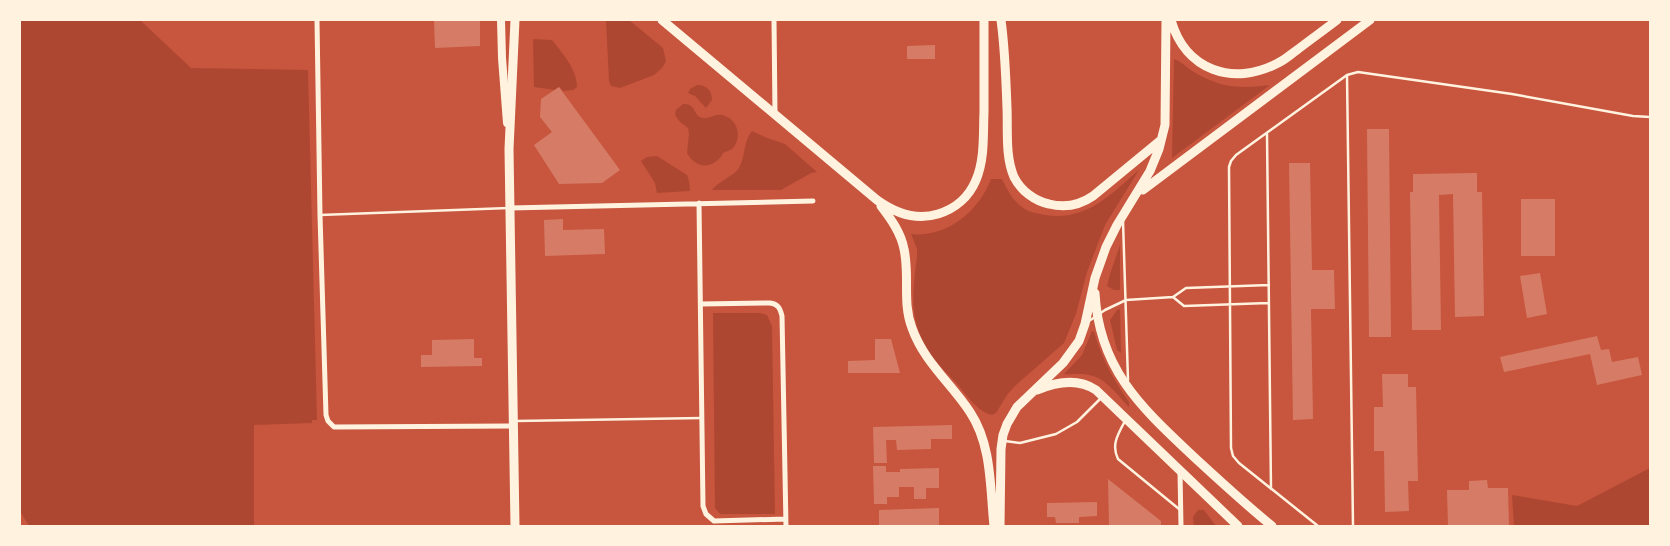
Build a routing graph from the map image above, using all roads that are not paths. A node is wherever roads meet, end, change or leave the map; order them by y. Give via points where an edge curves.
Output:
1 (317, 20) edge
2 (501, 20) edge
3 (515, 20) edge
4 (662, 20) edge
5 (774, 20) edge
6 (984, 20) edge
7 (1001, 20) edge
8 (1166, 20) edge
9 (1171, 20) edge
10 (1337, 20) edge
11 (1370, 20) edge
12 (1347, 75) junction
13 (774, 114) junction
14 (1650, 117) edge
15 (1267, 134) junction
16 (1162, 140) junction
17 (509, 149) junction
18 (877, 200) junction
19 (813, 201) dead end
20 (699, 203) junction
21 (1129, 205) junction
22 (510, 208) junction
23 (1123, 214) junction
24 (320, 215) junction
25 (1095, 278) junction
26 (1268, 285) junction
27 (1230, 287) junction
28 (1173, 298) junction
29 (1126, 300) junction
30 (1269, 303) junction
31 (701, 304) junction
32 (1230, 305) junction
33 (1097, 315) junction
34 (1084, 324) junction
35 (1128, 389) junction
36 (1032, 392) junction
37 (1103, 396) junction
38 (702, 418) junction
39 (1127, 418) junction
40 (514, 424) junction
41 (1002, 441) junction
42 (1180, 470) junction
43 (1271, 489) junction
44 (1181, 510) junction
45 (785, 519) junction
46 (515, 526) edge
47 (786, 526) edge
48 (994, 526) edge
49 (1000, 526) edge
50 (1181, 526) edge
51 (1238, 526) edge
52 (1272, 526) edge
53 (1318, 526) edge
54 (1353, 526) edge

1 - 24 street
2 - 17 main road
3 - 17 main road
4 - 13 main road
5 - 13 street
6 - 18 main road via 983,139 973,186 954,207 929,216 904,214
7 - 16 main road via 1010,158 1014,176 1030,196 1054,205 1081,203
8 - 16 main road
9 - 10 main road via 1180,41 1195,59 1212,70 1233,74 1279,63
11 - 21 main road via 1150,184
12 - 14 lane via 1358,72
12 - 15 lane
12 - 54 lane
13 - 18 main road
15 - 26 lane
15 - 27 lane via 1230,161
16 - 21 main road via 1150,171
17 - 22 main road
18 - 48 main road via 902,242 907,310 915,338 932,366 970,412 979,430 987,458
19 - 20 street
20 - 22 street
20 - 31 street
21 - 23 main road
22 - 24 lane
22 - 40 main road
23 - 25 main road via 1108,242
23 - 29 lane
24 - 40 street via 328,421 334,427
25 - 33 main road
25 - 34 main road
26 - 27 lane
26 - 30 lane
27 - 28 lane via 1186,288
27 - 32 lane
28 - 29 lane
28 - 32 lane via 1184,306
29 - 33 lane
29 - 35 lane
30 - 32 lane
30 - 43 lane
31 - 38 street
31 - 45 street via 770,303 780,310
32 - 43 lane via 1231,448 1239,463
33 - 34 lane
33 - 35 main road via 1108,355
34 - 36 main road via 1070,355
35 - 52 main road via 1171,435
36 - 37 main road via 1054,384 1073,382 1090,386
36 - 41 main road via 1006,424
37 - 39 main road
37 - 41 lane via 1077,422 1056,434 1020,443
38 - 40 lane
38 - 45 street via 706,514 714,521
39 - 42 main road
39 - 44 lane via 1115,444 1118,459
40 - 46 main road
41 - 49 main road
42 - 44 street
42 - 51 main road
43 - 53 lane
44 - 50 street
45 - 47 street

